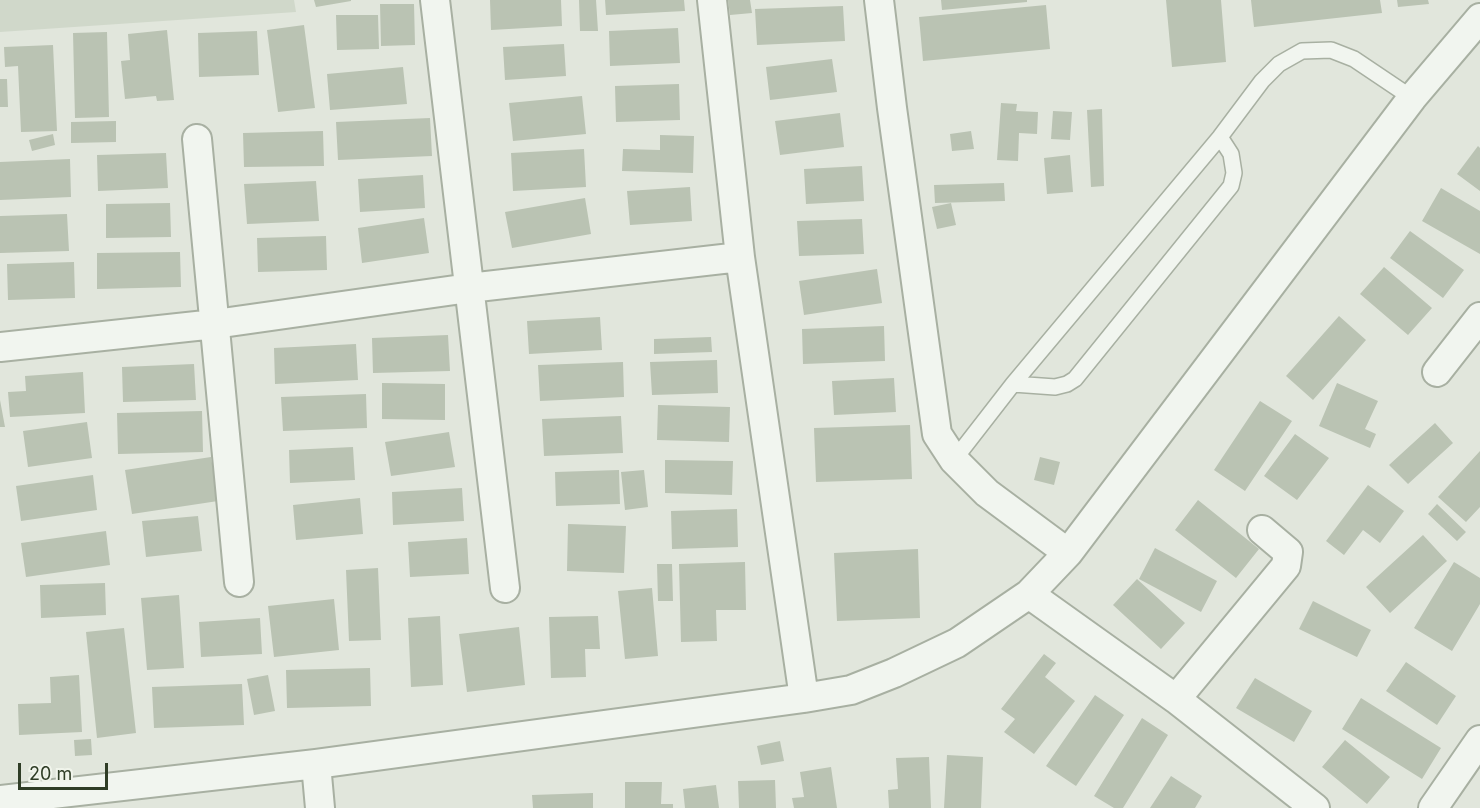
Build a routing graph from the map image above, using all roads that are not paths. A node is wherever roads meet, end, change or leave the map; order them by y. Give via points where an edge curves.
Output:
1 (435, 0) edge
2 (712, 0) edge
3 (879, 0) edge
4 (1480, 18) edge
5 (1412, 98) junction
6 (1220, 137) junction
7 (197, 139) dead end
8 (740, 257) junction
9 (469, 288) junction
10 (1480, 317) edge
11 (215, 324) junction
12 (0, 347) edge
13 (1437, 372) dead end
14 (1013, 384) junction
15 (954, 459) junction
16 (1262, 530) dead end
17 (1068, 553) junction
18 (240, 582) dead end
19 (505, 588) dead end
20 (1029, 594) junction
21 (804, 698) junction
22 (1176, 699) junction
23 (1480, 740) edge
24 (315, 764) junction
25 (0, 800) edge
26 (320, 808) edge
27 (1315, 808) edge
28 (1433, 808) edge

1 - 9 street
2 - 8 street
3 - 15 street via 937,434
4 - 5 street
5 - 6 lane via 1354,59 1331,50 1302,51 1279,64 1262,81
5 - 17 street
6 - 14 lane
6 - 14 lane via 1231,154 1231,186 1075,379 1055,387
7 - 11 street
8 - 9 street
8 - 21 street
9 - 11 street
9 - 19 street
10 - 13 street
11 - 12 street
11 - 18 street
14 - 15 lane
15 - 17 street via 987,493
16 - 22 street via 1288,552 1286,566
17 - 20 street
20 - 21 street via 957,643 925,659 851,690
20 - 22 street
21 - 24 street
22 - 27 street
23 - 28 street
24 - 25 street
24 - 26 street

